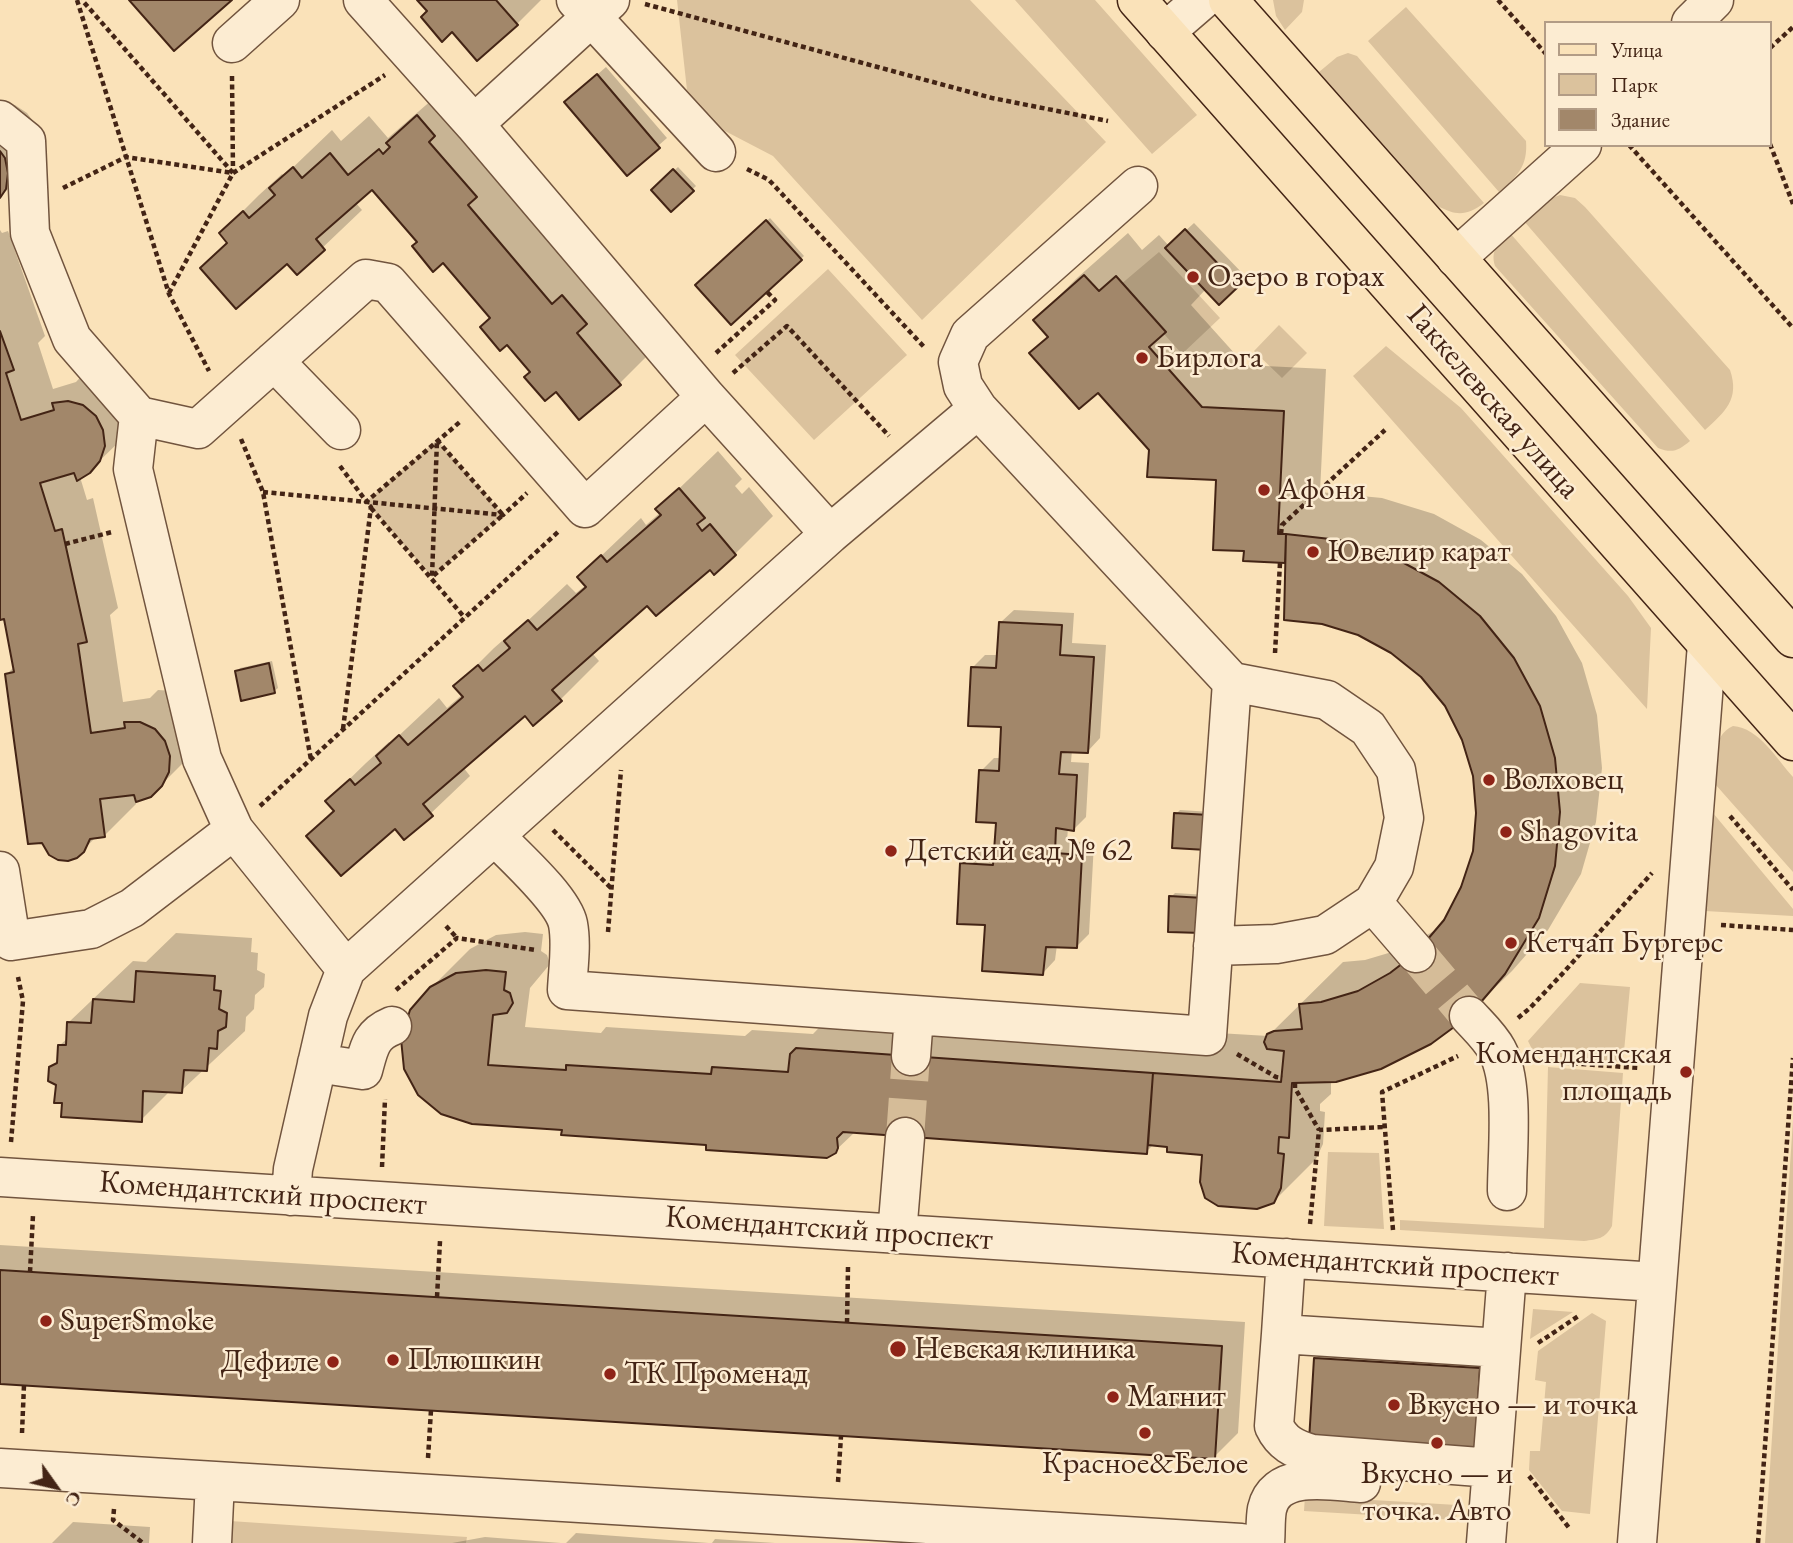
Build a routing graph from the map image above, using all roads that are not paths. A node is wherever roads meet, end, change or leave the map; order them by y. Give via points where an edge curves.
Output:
1 (280, 0) edge
2 (363, 0) edge
3 (1137, 0) edge
4 (1202, 0) edge
5 (1228, 0) edge
6 (1714, 0) edge
7 (605, 5) edge
8 (1692, 21) edge
9 (1166, 32) junction
10 (232, 43) road end
11 (0, 120) edge
12 (474, 124) junction
13 (1580, 147) edge
14 (716, 152) road end
15 (1138, 187) dead end
16 (1456, 258) junction
17 (274, 361) junction
18 (697, 387) junction
19 (978, 409) junction
20 (139, 416) junction
21 (341, 430) dead end
22 (830, 534) junction
23 (1793, 638) edge
24 (1707, 644) junction
25 (1232, 682) junction
26 (1793, 741) edge
27 (234, 830) junction
28 (495, 836) junction
29 (0, 871) edge
30 (1373, 903) junction
31 (1213, 946) junction
32 (1416, 953) tunnel mouth
33 (346, 969) junction
34 (914, 1016) junction
35 (1469, 1016) tunnel mouth
36 (392, 1026) dead end
37 (911, 1056) tunnel mouth
38 (317, 1063) junction
39 (905, 1137) tunnel mouth
40 (15, 1178) edge
41 (1507, 1191) dead end
42 (291, 1196) junction
43 (897, 1234) junction
44 (1297, 1245) junction
45 (1507, 1272) junction
46 (1657, 1282) junction
47 (1281, 1334) junction
48 (1518, 1347) junction
49 (10, 1468) edge
50 (1504, 1478) junction
51 (215, 1481) junction
52 (873, 1532) edge
53 (212, 1543) edge
54 (1241, 1543) edge
55 (1265, 1543) edge
56 (1486, 1543) edge
57 (1636, 1543) edge

1 - 10 street
2 - 12 street
3 - 9 main road, Гаккелевская улица
4 - 9 street
5 - 16 main road
6 - 8 street
7 - 12 street
7 - 14 street
9 - 24 main road, Гаккелевская улица
11 - 20 street via 26,141 30,233 72,340
12 - 18 street
13 - 16 street
15 - 19 street via 970,335 958,362 962,386
16 - 23 main road
17 - 18 street via 366,279 388,283 585,508
17 - 20 street via 198,429
17 - 21 street
18 - 22 street
19 - 22 street
19 - 25 street
20 - 27 street via 133,469 202,759
22 - 28 street
24 - 26 main road, Гаккелевская улица
24 - 46 street
25 - 30 street via 1328,700 1368,728 1396,769 1404,818 1394,867
25 - 31 street
27 - 29 street via 132,908 91,929 11,941
27 - 33 street
28 - 33 street
28 - 34 street via 558,903 568,921 567,990
30 - 31 street via 1325,935 1276,944
30 - 32 street
31 - 34 street via 1207,1036
33 - 38 street
34 - 37 street
35 - 41 street via 1490,1039 1504,1067
36 - 38 street via 379,1031 363,1070
38 - 42 street
39 - 43 street
40 - 42 street, Комендантский проспект
42 - 43 street, Комендантский проспект
43 - 44 street, Комендантский проспект
44 - 45 street, Комендантский проспект
44 - 47 street
45 - 46 street, Комендантский проспект
45 - 48 street
46 - 57 street
47 - 48 street
47 - 50 street via 1274,1426 1288,1445 1312,1454
48 - 50 street
49 - 51 street
50 - 55 street via 1311,1480 1284,1486 1267,1509
50 - 56 street
51 - 52 street via 835,1518
51 - 53 street
52 - 54 street

